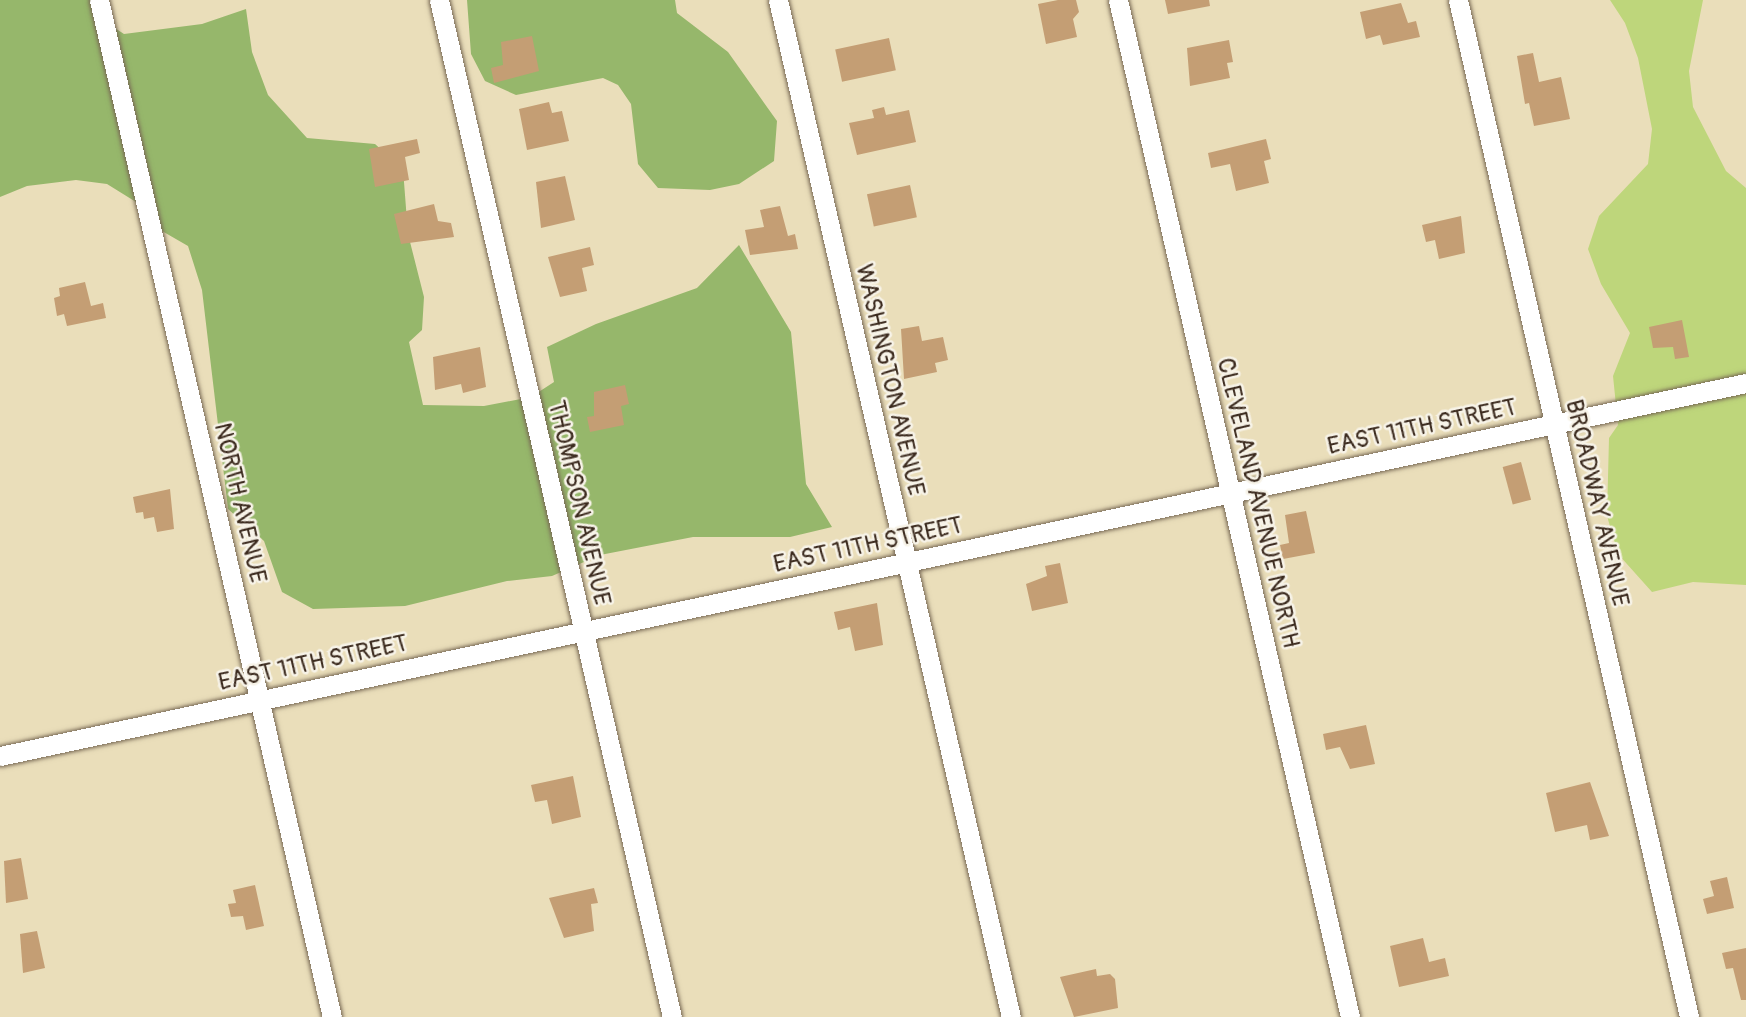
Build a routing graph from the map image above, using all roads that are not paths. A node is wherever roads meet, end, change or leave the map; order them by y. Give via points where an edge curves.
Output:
1 (99, 0) edge
2 (439, 0) edge
3 (778, 0) edge
4 (1118, 0) edge
5 (1458, 0) edge
6 (1746, 383) edge
7 (1555, 424) junction
8 (1230, 493) junction
9 (906, 562) junction
10 (584, 631) junction
11 (258, 700) junction
12 (0, 757) edge
13 (332, 1017) edge
14 (672, 1017) edge
15 (1011, 1017) edge
16 (1350, 1017) edge
17 (1689, 1017) edge

1 - 11 street, NORTH AVENUE
2 - 10 street, THOMPSON AVENUE
3 - 9 street, WASHINGTON AVENUE
4 - 8 street, CLEVELAND AVENUE NORTH
5 - 7 street, BROADWAY AVENUE
6 - 7 street, EAST 11TH STREET
7 - 8 street, EAST 11TH STREET
7 - 17 street, BROADWAY AVENUE
8 - 9 street, EAST 11TH STREET
8 - 16 street, CLEVELAND AVENUE NORTH
9 - 10 street, EAST 11TH STREET
9 - 15 street, WASHINGTON AVENUE
10 - 11 street, EAST 11TH STREET
10 - 14 street, THOMPSON AVENUE
11 - 12 street, EAST 11TH STREET
11 - 13 street, NORTH AVENUE

